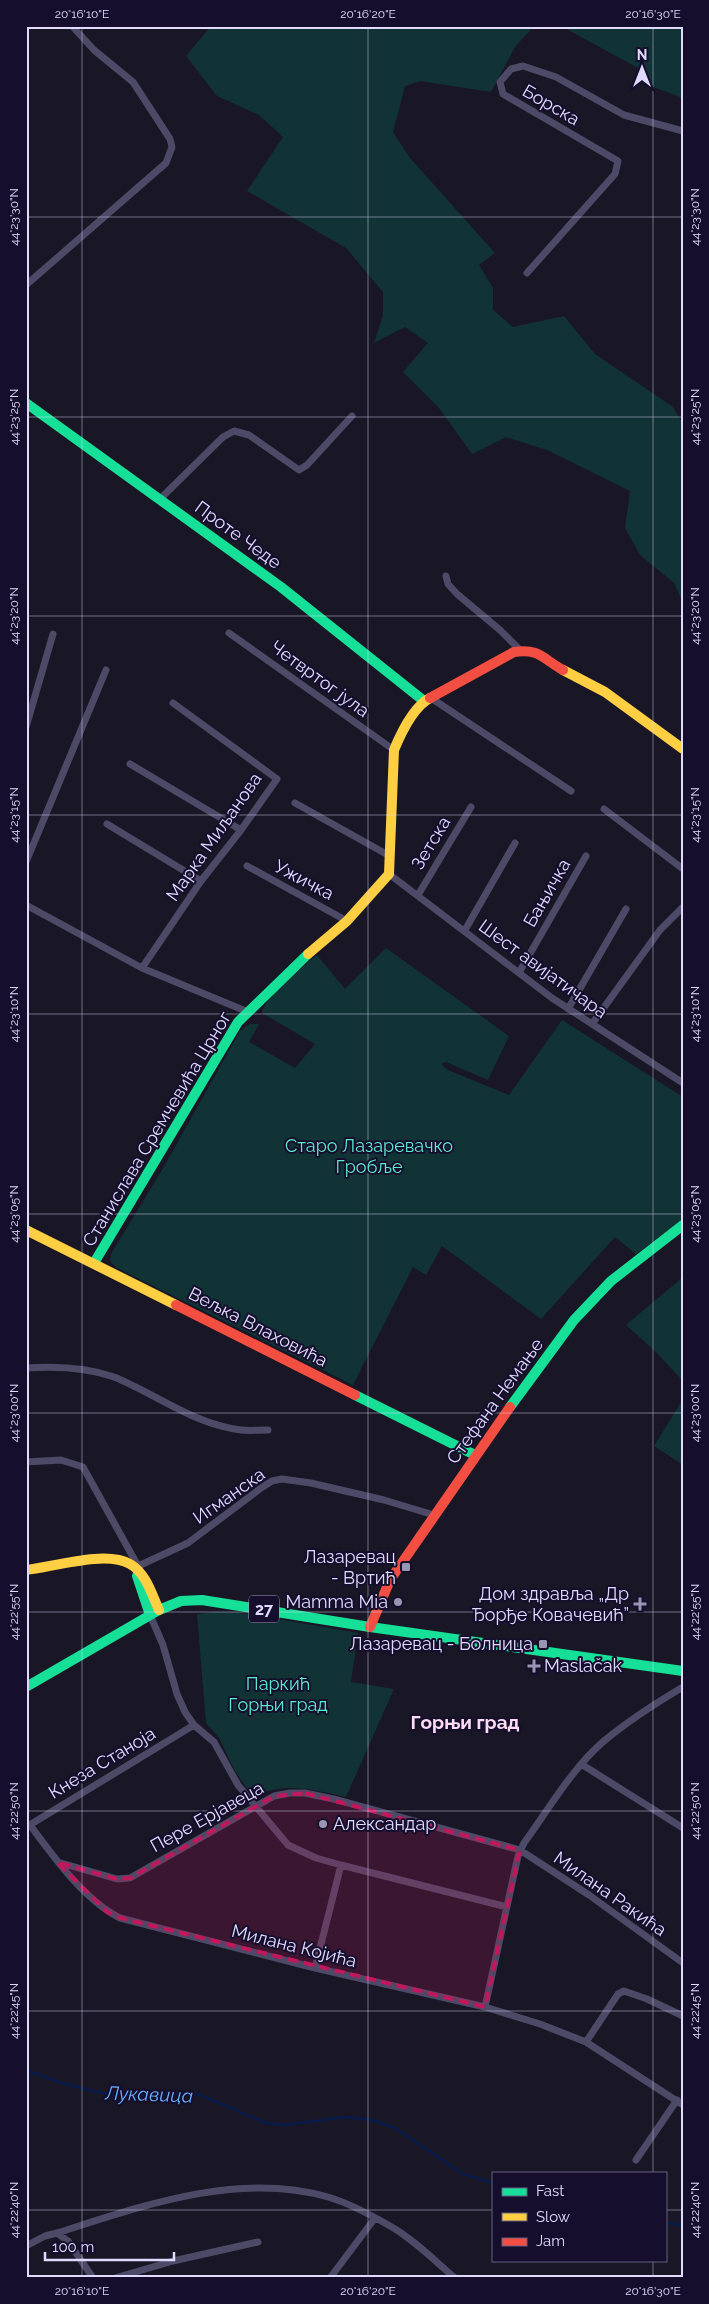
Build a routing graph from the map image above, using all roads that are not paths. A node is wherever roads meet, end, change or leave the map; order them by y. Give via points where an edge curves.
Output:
1 (72, 26) edge
2 (683, 131) edge
3 (527, 272) dead end
4 (26, 285) edge
5 (26, 403) edge
6 (352, 416) dead end
7 (160, 500) junction
8 (446, 576) dead end
9 (229, 633) dead end
10 (53, 634) dead end
11 (520, 650) junction
12 (106, 670) dead end
13 (428, 700) junction
14 (172, 703) dead end
15 (26, 727) edge
16 (683, 749) edge
17 (394, 750) junction
18 (130, 764) dead end
19 (571, 791) dead end
20 (295, 803) dead end
21 (471, 807) dead end
22 (604, 809) dead end
23 (107, 824) dead end
24 (241, 830) junction
25 (515, 843) dead end
26 (388, 855) junction
27 (586, 856) dead end
28 (26, 862) edge
29 (247, 866) dead end
30 (683, 869) edge
31 (389, 874) junction
32 (201, 881) junction
33 (418, 895) junction
34 (26, 905) edge
35 (683, 907) edge
36 (626, 909) dead end
37 (347, 920) junction
38 (465, 930) junction
39 (142, 968) junction
40 (520, 972) junction
41 (568, 1009) junction
42 (248, 1012) junction
43 (592, 1024) junction
44 (683, 1083) edge
45 (683, 1224) edge
46 (26, 1230) edge
47 (94, 1263) junction
48 (26, 1368) edge
49 (268, 1430) dead end
50 (475, 1455) junction
51 (26, 1462) edge
52 (434, 1515) junction
53 (136, 1568) junction
54 (26, 1570) edge
55 (154, 1612) junction
56 (370, 1627) junction
57 (683, 1671) edge
58 (26, 1687) edge
59 (683, 1687) edge
60 (194, 1725) junction
61 (582, 1764) junction
62 (256, 1806) junction
63 (28, 1826) edge
64 (683, 1828) edge
65 (520, 1850) junction
66 (57, 1862) junction
67 (341, 1866) junction
68 (507, 1907) junction
69 (683, 1964) edge
70 (315, 1968) junction
71 (485, 2007) junction
72 (683, 2016) edge
73 (586, 2042) junction
74 (680, 2102) edge
75 (636, 2160) dead end
76 (375, 2218) junction
77 (57, 2233) junction
78 (258, 2242) dead end
79 (26, 2246) edge
80 (93, 2278) edge
81 (115, 2278) edge
82 (330, 2278) edge
83 (455, 2278) edge

1 - 4 street via 94,50 133,82 172,147 166,163
2 - 3 street, Борска via 624,115 556,77 524,66 511,69 500,82 502,94 618,161 619,166
5 - 7 street, Проте Чеде
6 - 7 street via 299,470 249,435 234,431
7 - 13 street, Проте Чеде
8 - 11 street via 457,594
9 - 17 street, Четвртог јула
10 - 15 street
11 - 13 street
11 - 16 street via 538,652 605,692
12 - 28 street
13 - 17 street via 402,731
13 - 19 street
14 - 24 street, Марка Миљанова via 276,779
17 - 26 street
18 - 24 street
20 - 26 street
21 - 33 street, Зетска
22 - 30 street
23 - 32 street
24 - 32 street, Марка Миљанова
25 - 38 street
26 - 31 street
27 - 40 street, Бањичка
29 - 37 street, Ужичка
31 - 33 street, Шест авијатичара
31 - 37 street, Станислава Сремчевића Црног
32 - 39 street, Марка Миљанова
33 - 38 street, Шест авијатичара
34 - 39 street, Станислава Сремчевића Црног
35 - 43 street via 660,930
36 - 41 street
37 - 42 street, Станислава Сремчевића Црног
38 - 40 street, Шест авијатичара
39 - 42 street, Станислава Сремчевића Црног
40 - 41 street, Шест авијатичара
41 - 43 street, Шест авијатичара
42 - 47 street, Станислава Сремчевића Црног via 238,1022
43 - 44 street, Шест авијатичара
45 - 50 street, Стефана Немање via 611,1282 574,1320
46 - 47 street, Вељка Влаховића
47 - 50 street, Вељка Влаховића
48 - 49 street via 81,1368 114,1377 171,1406 223,1426
50 - 52 street, Стефана Немање
51 - 53 street via 61,1460 83,1467
52 - 53 street, Игманска via 384,1500 282,1479 261,1488 188,1543
52 - 56 street, Стефана Немање via 390,1580
53 - 54 street via 114,1560
53 - 55 street
55 - 56 street, 27 via 181,1601 202,1600
55 - 58 street, 27
55 - 60 street via 180,1703
56 - 57 street, 27
59 - 61 street via 603,1741
60 - 62 street via 214,1742 238,1785
60 - 63 street, Кнеза Станоја
61 - 64 street
61 - 65 street
62 - 65 street, Пере Ерјавеца via 274,1796 305,1793
62 - 66 street, Пере Ерјавеца via 130,1878 117,1879
62 - 67 street via 288,1845
63 - 66 street, Милана Којића
65 - 68 street
65 - 69 street, Милана Ракића via 589,1895
66 - 70 street, Милана Којића via 107,1912 120,1918
67 - 68 street
67 - 70 street
68 - 71 street
70 - 71 street, Милана Којића
71 - 73 street, Милана Којића
72 - 73 street via 624,1991 618,1994
73 - 74 street, Милана Којића
74 - 75 street
76 - 77 street via 328,2197 287,2189 260,2188 226,2190 160,2202
76 - 82 street
76 - 83 street via 392,2227
77 - 79 street
77 - 80 street via 68,2241
78 - 81 street

